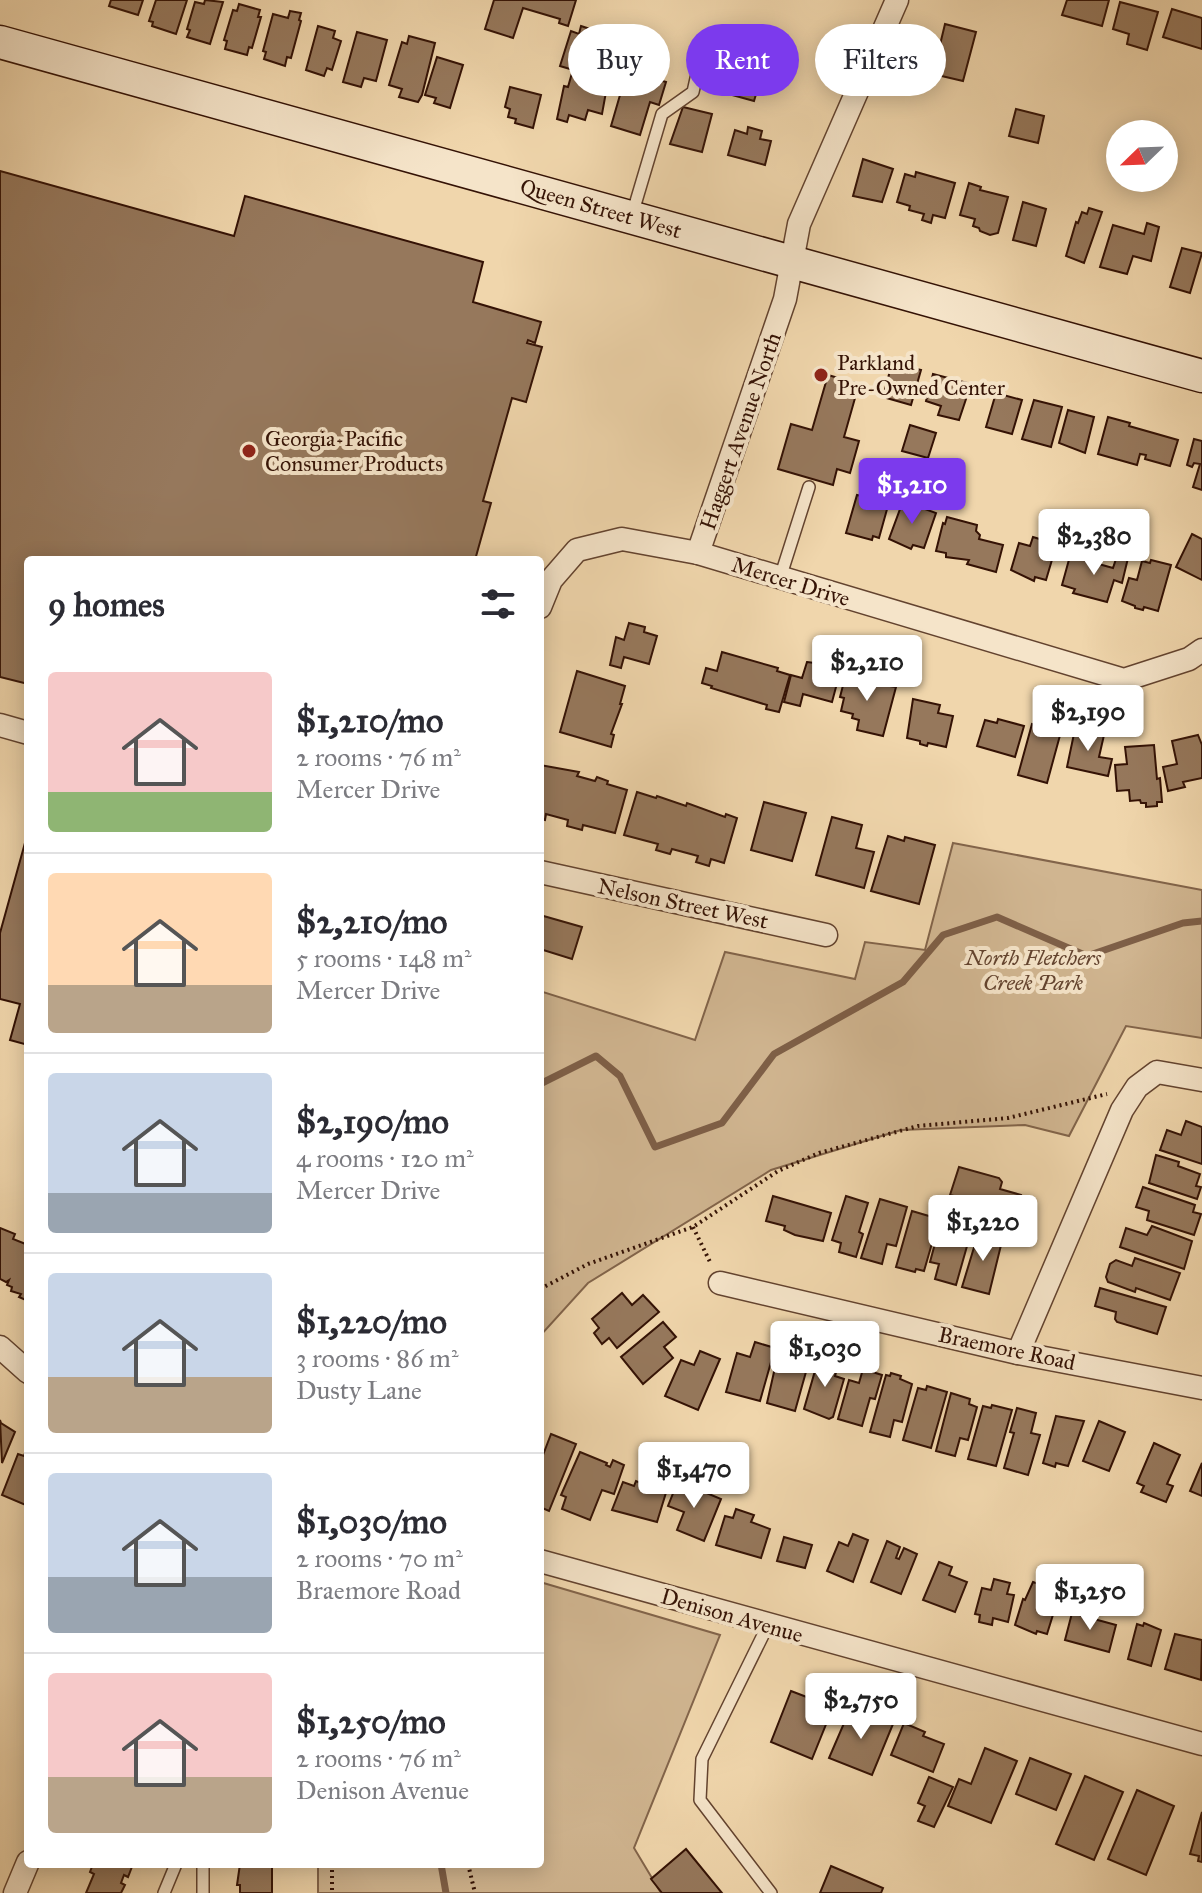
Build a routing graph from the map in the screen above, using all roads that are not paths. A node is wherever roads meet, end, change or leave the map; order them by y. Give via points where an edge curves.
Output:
1 (897, 0) edge
2 (0, 42) edge
3 (687, 96) edge
4 (631, 216) junction
5 (792, 262) junction
6 (1202, 376) edge
7 (809, 487) dead end
8 (698, 553) junction
9 (780, 578) junction
10 (544, 597) edge
11 (1202, 650) edge
12 (0, 725) edge
13 (24, 732) edge
14 (544, 873) edge
15 (826, 935) dead end
16 (1202, 1080) edge
17 (720, 1283) road end
18 (0, 1347) edge
19 (1018, 1353) junction
20 (24, 1368) edge
21 (1202, 1388) edge
22 (544, 1562) edge
23 (768, 1625) junction
24 (1202, 1744) edge
25 (25, 1868) edge
26 (174, 1868) edge
27 (203, 1868) edge
28 (15, 1893) edge
29 (164, 1893) edge
30 (203, 1893) edge
31 (771, 1893) edge

1 - 5 street, Haggert Avenue North via 799,224
2 - 4 main road, Queen Street West
3 - 4 lane via 662,114
4 - 5 main road, Queen Street West
5 - 6 main road, Queen Street West
5 - 8 street, Haggert Avenue North via 785,299
7 - 9 lane
8 - 9 street, Mercer Drive
8 - 10 street, Haggert Avenue North via 622,539 577,550 551,580
9 - 11 street, Mercer Drive via 1124,680
12 - 13 street
14 - 15 street, Nelson Street West
16 - 19 street via 1157,1072 1137,1087 1122,1110
17 - 19 street, Braemore Road
18 - 20 street
19 - 21 street, Braemore Road
22 - 23 street, Denison Avenue
23 - 24 street, Denison Avenue
23 - 31 lane via 702,1759 700,1800
25 - 28 street
26 - 29 lane
27 - 30 lane

